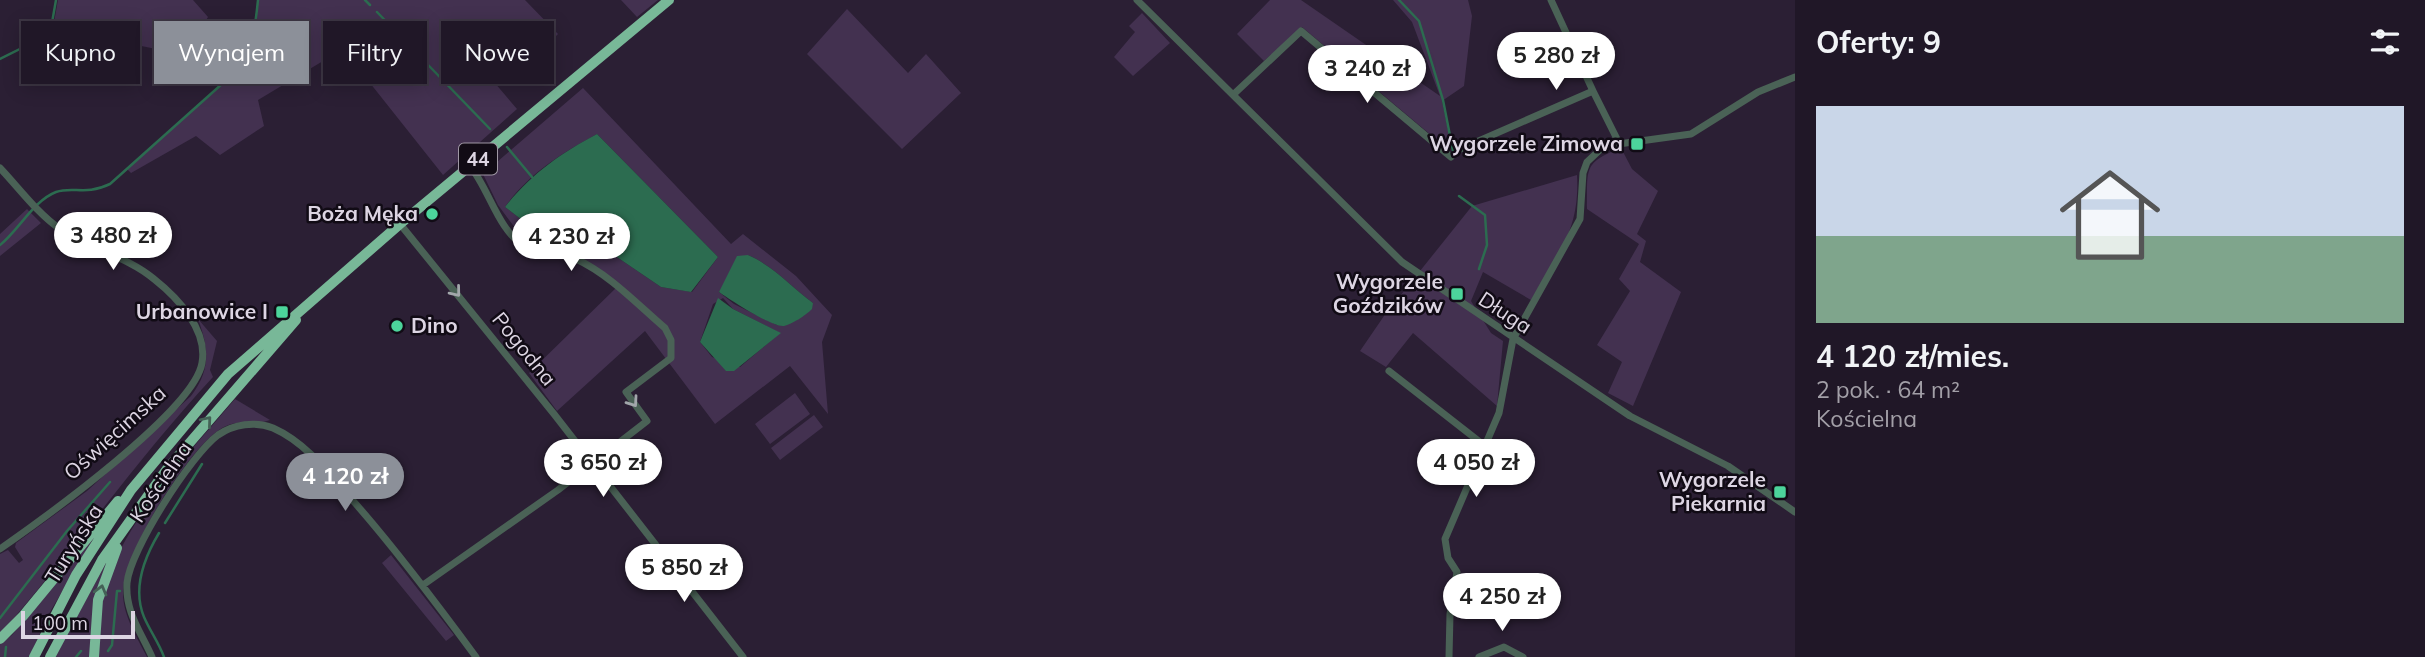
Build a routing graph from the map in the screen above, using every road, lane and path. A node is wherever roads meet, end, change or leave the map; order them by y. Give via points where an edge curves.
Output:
1 (669, 0) edge
2 (1137, 0) edge
3 (1551, 0) edge
4 (1795, 77) edge
5 (1593, 92) junction
6 (1235, 93) junction
7 (1619, 143) junction
8 (1458, 150) dead end
9 (1451, 157) dead end
10 (470, 166) junction
11 (0, 168) edge
12 (400, 225) junction
13 (306, 307) junction
14 (1513, 339) junction
15 (1389, 371) dead end
16 (1485, 446) junction
17 (593, 463) junction
18 (131, 490) junction
19 (1795, 512) edge
20 (135, 514) junction
21 (0, 549) edge
22 (423, 584) junction
23 (0, 639) edge
24 (34, 657) edge
25 (50, 657) edge
26 (94, 657) edge
27 (152, 657) edge
28 (476, 657) edge
29 (743, 657) edge
30 (1449, 657) edge
31 (1479, 657) edge
32 (1523, 657) edge

1 - 10 highway, Oświęcimska / 44
2 - 6 street, Długa
3 - 5 street
4 - 7 street via 1758,92 1691,134
5 - 7 street
5 - 8 street
6 - 9 street via 1301,31
6 - 14 street, Długa via 1402,262
7 - 14 street via 1604,146 1587,162 1580,219
10 - 12 highway, Oświęcimska / 44
10 -> 17 street via 520,244 576,259 595,271 665,328 671,340 671,358 626,392 647,421
11 - 21 street, Oświęcimska via 45,216 80,241 149,275 190,317 203,356 189,392 75,495
12 - 13 highway, Oświęcimska / 44
12 -> 17 street, Pogodna
13 - 18 highway, Oświęcimska / 44 via 228,374
20 -> 13 highway, Oświęcimska / 44 via 185,447
14 - 16 street via 1499,413
14 - 19 street, Długa via 1630,416 1728,466
15 - 16 street
16 - 30 street via 1445,540 1448,558 1457,572
17 - 22 street
17 - 29 street, Pogodna
18 - 23 highway via 108,510
18 - 24 highway, Turyńska / 44 via 76,575
20 - 25 highway, Turyńska / 44 via 87,584
26 -> 20 highway via 95,622 104,581
22 - 27 street, Kościelna via 317,460 277,430 256,424 237,426 219,435 194,460 131,565 127,585 130,611
22 - 28 street, Kościelna
31 - 32 street via 1504,647

